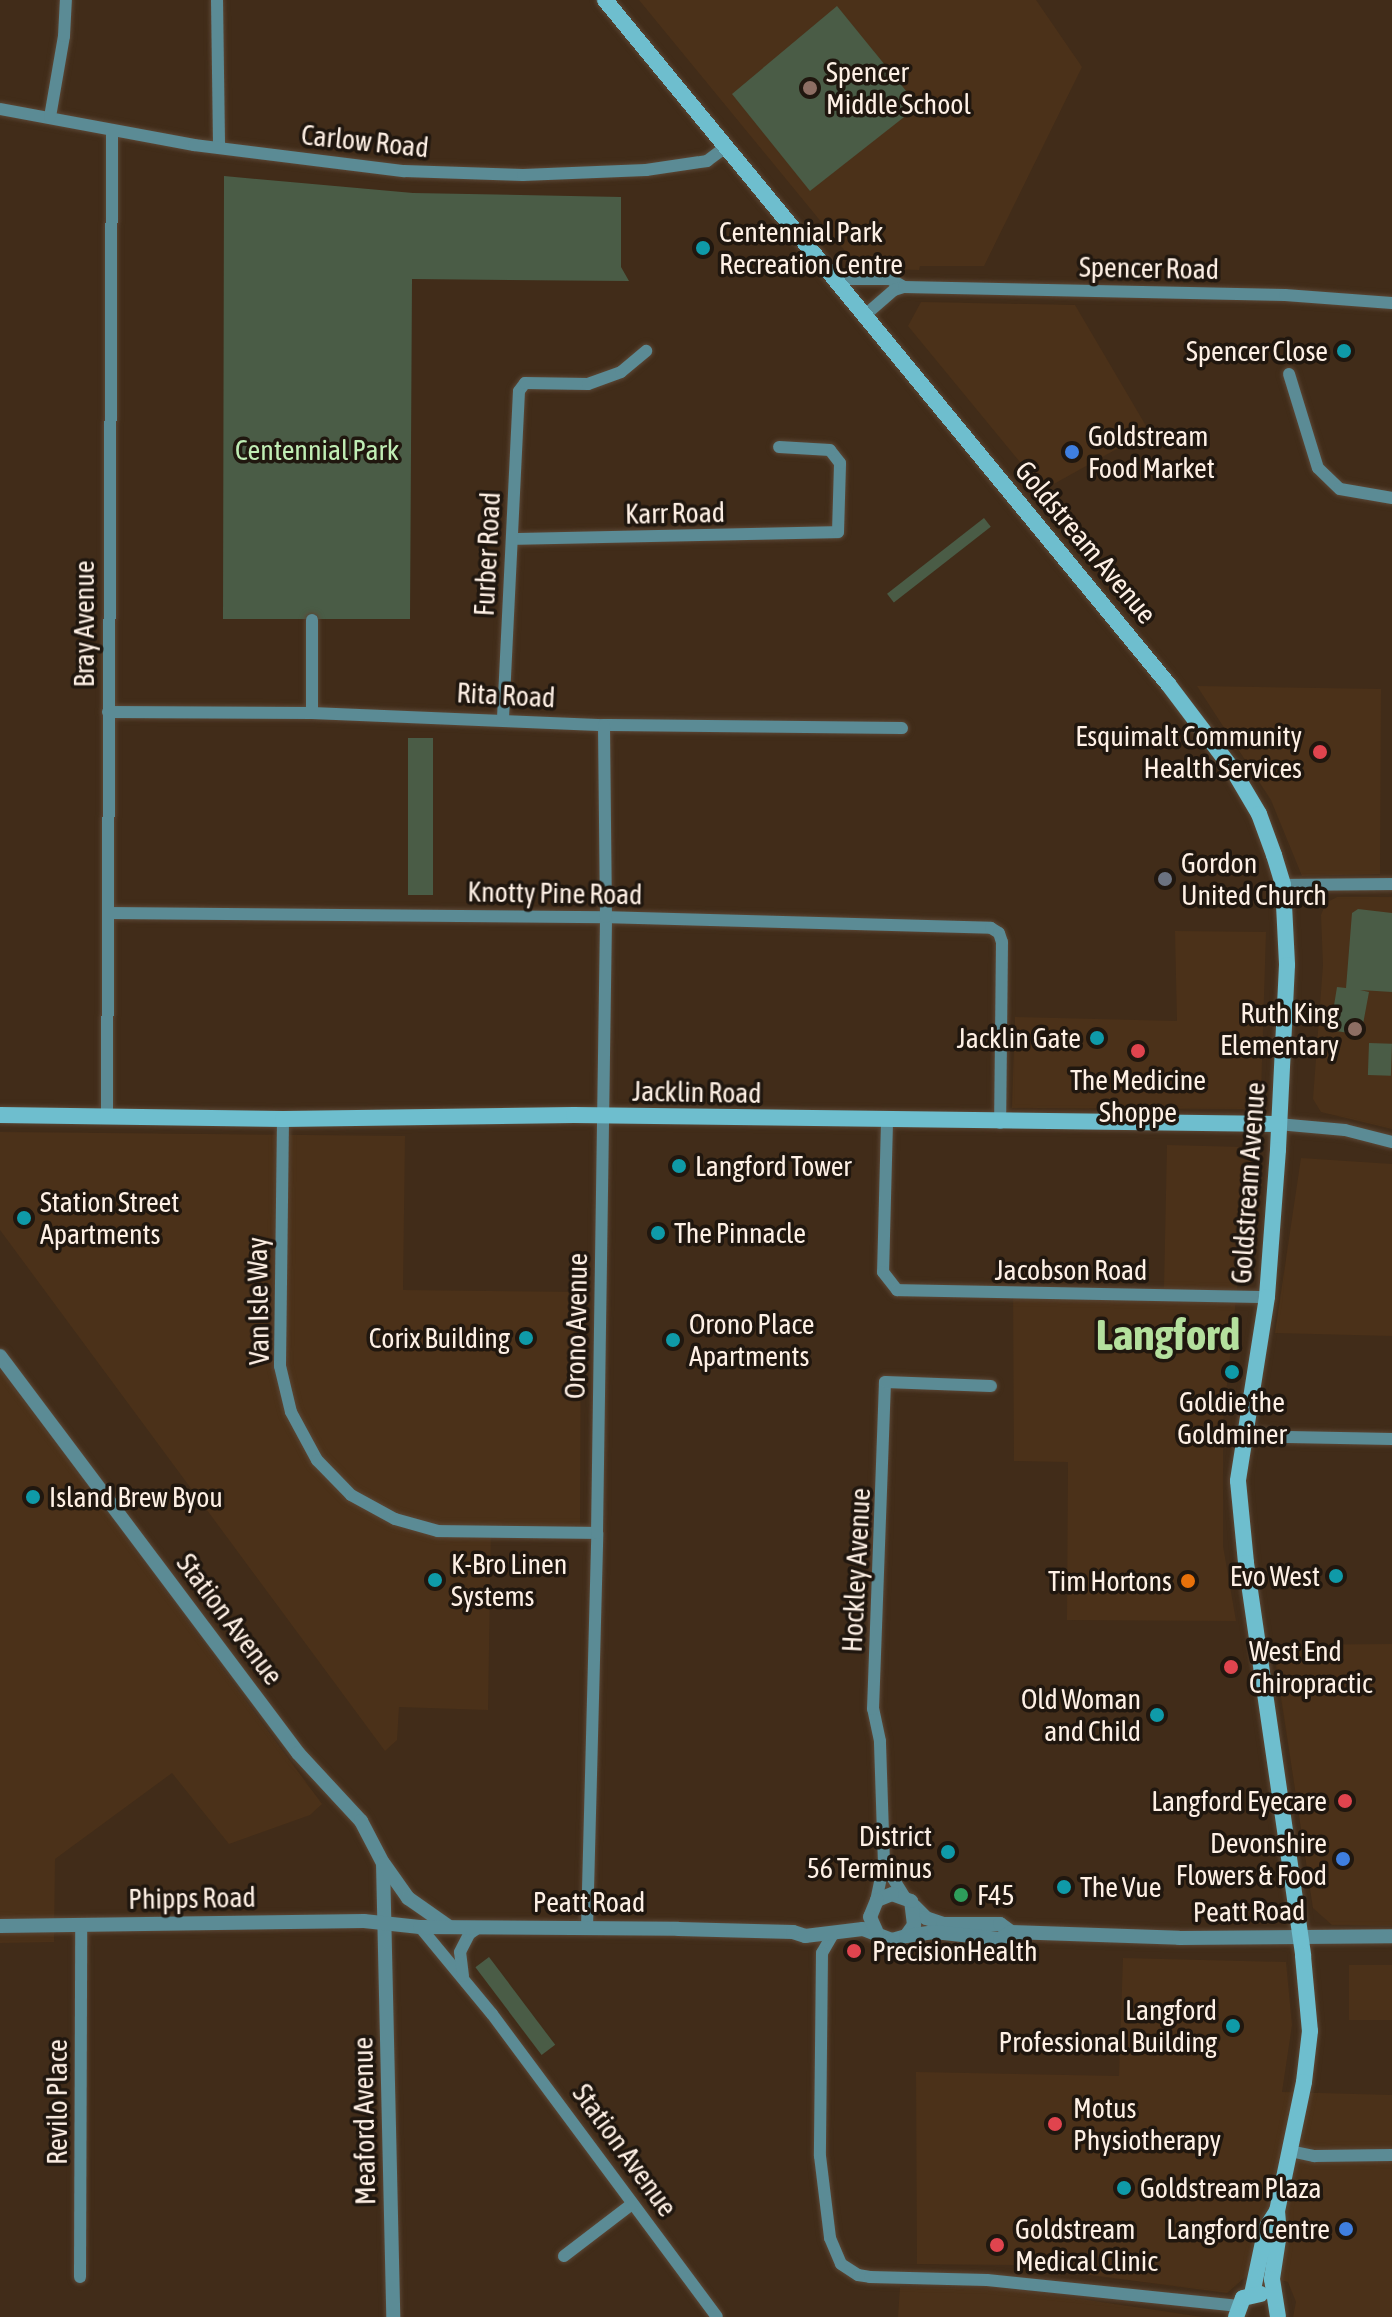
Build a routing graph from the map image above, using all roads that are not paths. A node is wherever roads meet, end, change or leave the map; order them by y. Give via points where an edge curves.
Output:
1 (66, 0) edge
2 (217, 0) edge
3 (605, 0) edge
4 (0, 109) edge
5 (50, 117) junction
6 (112, 130) junction
7 (219, 148) junction
8 (724, 148) junction
9 (834, 279) junction
10 (904, 287) junction
11 (1392, 303) edge
12 (864, 316) junction
13 (646, 351) dead end
14 (1289, 374) dead end
15 (779, 447) dead end
16 (1392, 498) edge
17 (513, 539) junction
18 (312, 620) dead end
19 (108, 712) junction
20 (312, 713) junction
21 (503, 718) junction
22 (604, 725) junction
23 (902, 728) dead end
24 (1392, 884) edge
25 (1283, 885) junction
26 (108, 913) junction
27 (606, 917) junction
28 (0, 1115) edge
29 (602, 1116) junction
30 (107, 1117) junction
31 (283, 1119) junction
32 (887, 1122) junction
33 (1000, 1123) junction
34 (1278, 1124) junction
35 (1392, 1142) edge
36 (1267, 1297) junction
37 (0, 1356) edge
38 (991, 1386) dead end
39 (1245, 1432) junction
40 (1392, 1439) edge
41 (597, 1533) junction
42 (383, 1863) junction
43 (884, 1864) junction
44 (909, 1901) junction
45 (874, 1905) junction
46 (385, 1924) junction
47 (0, 1926) edge
48 (81, 1926) junction
49 (420, 1927) junction
50 (449, 1927) junction
51 (478, 1928) junction
52 (587, 1928) junction
53 (1011, 1932) junction
54 (877, 1933) junction
55 (800, 1934) junction
56 (833, 1934) junction
57 (1300, 1936) junction
58 (1392, 1936) edge
59 (904, 1937) junction
60 (822, 1953) junction
61 (463, 1976) junction
62 (1290, 2151) junction
63 (1392, 2155) edge
64 (632, 2204) junction
65 (1277, 2211) junction
66 (564, 2256) dead end
67 (80, 2277) dead end
68 (1252, 2294) junction
69 (1273, 2299) junction
70 (1235, 2313) edge
71 (393, 2317) edge
72 (717, 2317) edge
73 (1278, 2317) edge

1 - 5 street
2 - 7 street
3 - 8 main road, Goldstream Avenue
4 - 5 street, Carlow Road
5 - 6 street, Carlow Road
6 - 7 street, Carlow Road
6 - 19 street, Bray Avenue
7 - 8 street, Carlow Road via 404,171 536,175 678,166 707,161
8 - 9 main road, Goldstream Avenue
9 - 10 street, Spencer Road via 890,279
9 - 12 main road, Goldstream Avenue
10 - 11 street, Spencer Road via 1285,295
10 - 12 street
12 - 25 main road, Goldstream Avenue via 1201,726 1259,814
13 - 17 street, Furber Road via 621,372 588,384 525,383 519,391
14 - 16 street via 1318,468 1340,489
15 - 17 street, Karr Road via 830,450 840,463 838,532
17 - 21 street, Furber Road
18 - 20 street
19 - 20 street, Rita Road
19 - 26 street, Bray Avenue
20 - 21 street, Rita Road
21 - 22 street, Rita Road
22 - 23 street, Rita Road
22 - 27 street, Orono Avenue
24 - 25 street
25 - 34 main road, Goldstream Avenue via 1287,965
26 - 27 street, Knotty Pine Road
26 - 30 street, Bray Avenue
27 - 29 street, Orono Avenue
27 - 33 street, Knotty Pine Road via 981,926 999,933
28 - 30 main road, Jacklin Road
29 - 31 main road, Jacklin Road
29 - 32 main road, Jacklin Road
29 - 41 street, Orono Avenue
30 - 31 main road, Jacklin Road
31 - 41 street, Van Isle Way via 280,1366 291,1412 317,1460 351,1495 395,1519 438,1531
32 - 33 main road, Jacklin Road
32 - 36 street, Jacobson Road via 883,1272 897,1290
33 - 34 main road, Jacklin Road
34 - 35 street, Jacklin Road via 1345,1130
34 - 36 main road, Goldstream Avenue
36 - 39 main road, Goldstream Avenue
37 - 42 street, Station Avenue via 298,1753 361,1821
38 - 43 street, Hockley Avenue via 885,1382 873,1709 880,1741
39 - 40 street
39 - 57 main road, Goldstream Avenue via 1238,1481 1241,1523
41 - 52 street, Orono Avenue
42 - 46 street, Station Avenue
42 - 50 street via 408,1898
43 - 44 street
43 - 45 street, Hockley Avenue
44 - 45 street, Peatt Road via 889,1894
44 - 53 street, Peatt Road via 926,1918 948,1926 1000,1924
44 - 59 street via 914,1925
45 - 54 street via 872,1924
45 - 55 street, Peatt Road via 847,1923
46 - 48 street, Phipps Road
46 - 49 street, Peatt Road
46 - 71 street, Meaford Avenue
47 - 48 street, Phipps Road
48 - 67 street, Revilo Place
49 - 50 street, Peatt Road
49 - 61 street, Station Avenue
50 - 51 street, Peatt Road
51 - 52 street, Peatt Road
51 - 61 street via 460,1952
52 - 55 street, Peatt Road
53 - 57 street, Peatt Road
53 - 59 street, Peatt Road via 1000,1939 926,1932
54 - 56 street, Peatt Road via 863,1929
54 - 59 street, Peatt Road via 888,1940
55 - 56 street, Peatt Road
55 - 60 street
56 - 60 street
57 - 58 street, Peatt Road
57 - 62 main road, Goldstream Avenue via 1310,2031
60 - 70 street via 820,2165 828,2231 841,2264 870,2277 1031,2283
61 - 64 street, Station Avenue
62 - 63 street via 1314,2156
62 - 65 main road, Goldstream Avenue
64 - 66 street
64 - 72 street, Station Avenue
65 - 68 main road, Goldstream Avenue via 1266,2228
65 - 69 main road, Goldstream Avenue
68 - 69 main road
68 - 70 main road
69 - 73 main road, Goldstream Avenue

